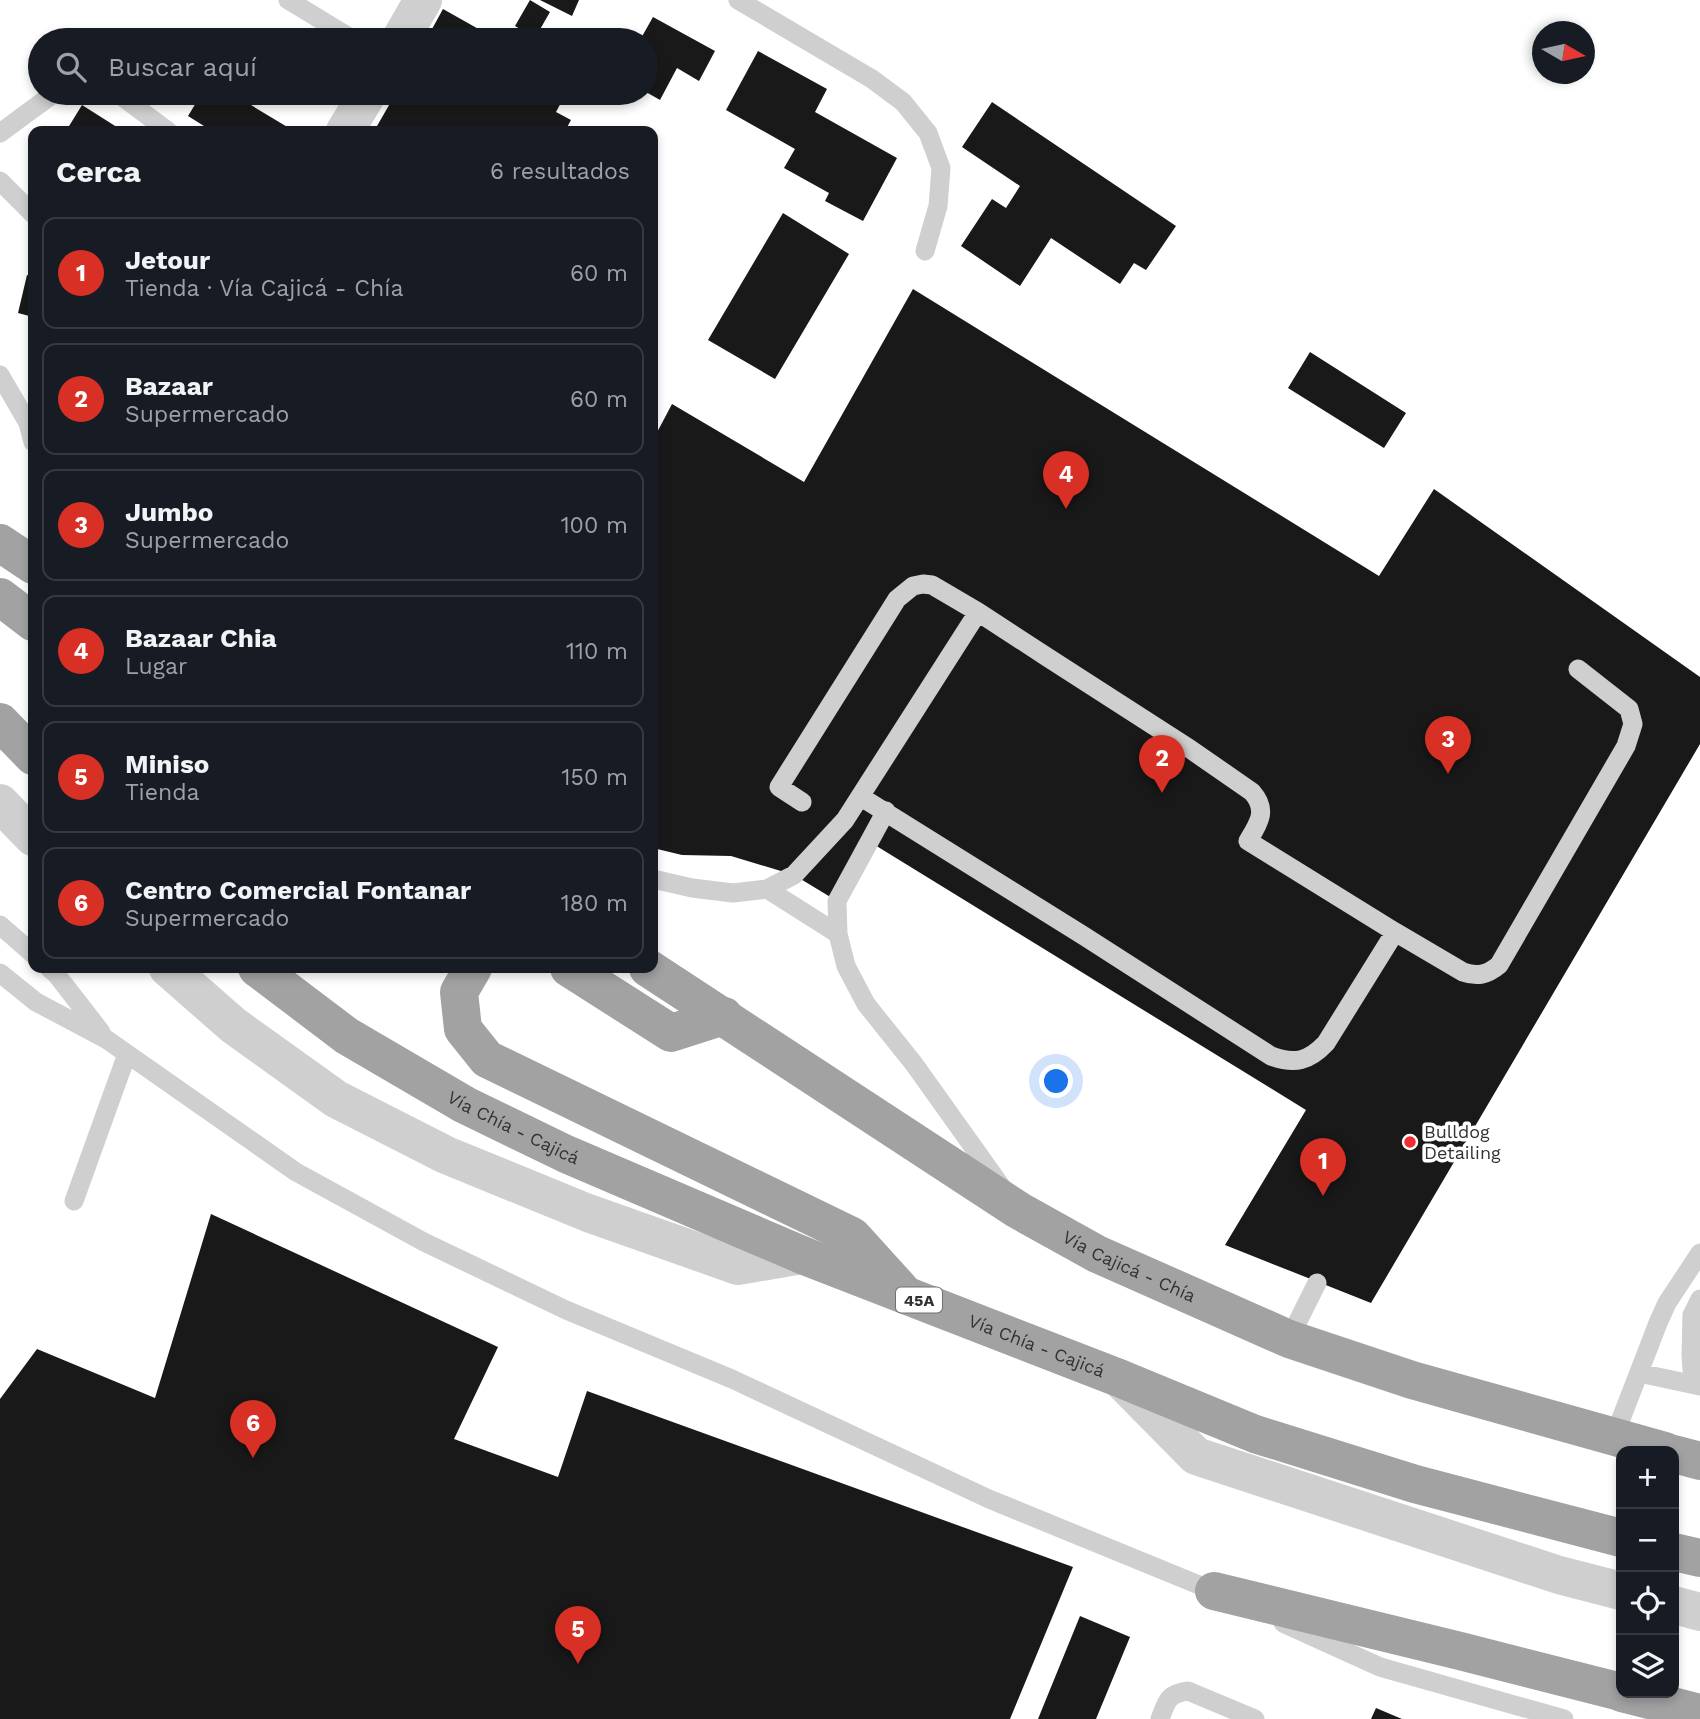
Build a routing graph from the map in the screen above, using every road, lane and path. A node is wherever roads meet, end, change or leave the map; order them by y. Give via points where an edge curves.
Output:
1 (288, 0) edge
2 (423, 0) edge
3 (738, 0) edge
4 (335, 28) edge
5 (407, 28) edge
6 (38, 105) edge
7 (133, 105) edge
8 (361, 105) edge
9 (161, 126) edge
10 (348, 126) edge
11 (0, 133) edge
12 (0, 181) edge
13 (28, 209) edge
14 (925, 251) dead end
15 (0, 375) edge
16 (28, 421) edge
17 (0, 543) edge
18 (28, 562) edge
19 (0, 597) edge
20 (978, 612) junction
21 (28, 618) edge
22 (1578, 669) dead end
23 (861, 797) junction
24 (802, 802) dead end
25 (0, 803) edge
26 (886, 811) junction
27 (28, 832) edge
28 (658, 880) edge
29 (767, 889) junction
30 (0, 925) edge
31 (1395, 932) junction
32 (838, 934) junction
33 (28, 950) edge
34 (0, 973) edge
35 (55, 973) edge
36 (174, 973) edge
37 (264, 973) edge
38 (471, 973) edge
39 (577, 973) edge
40 (656, 973) edge
41 (724, 1016) junction
42 (106, 1038) junction
43 (127, 1054) junction
44 (74, 1201) dead end
45 (1018, 1210) junction
46 (1700, 1253) edge
47 (802, 1255) junction
48 (1317, 1283) dead end
49 (905, 1294) junction
50 (1667, 1303) junction
51 (1697, 1311) edge
52 (1289, 1339) junction
53 (1639, 1373) junction
54 (1119, 1378) junction
55 (1700, 1387) edge
56 (1615, 1437) junction
57 (1646, 1446) edge
58 (1679, 1455) edge
59 (1700, 1461) edge
60 (1616, 1537) edge
61 (1679, 1553) edge
62 (1700, 1558) edge
63 (1616, 1590) edge
64 (1213, 1591) junction
65 (1679, 1606) edge
66 (1700, 1612) edge
67 (1616, 1691) edge
68 (1642, 1698) edge
69 (1700, 1713) edge
70 (1160, 1719) edge
71 (1255, 1719) edge
72 (1564, 1719) edge

1 - 4 lane
2 - 5 street
3 - 14 lane via 872,79 903,102 928,133 941,168 938,206
6 - 11 lane
7 - 9 lane
8 - 10 street
12 - 13 lane
15 - 16 lane
17 - 18 highway
19 - 21 highway
20 - 23 lane
20 - 24 lane via 932,585 913,586 897,598 779,787
20 - 31 lane via 1252,792 1261,815 1248,841
22 - 31 lane via 1629,709 1633,724 1626,746 1499,965 1472,975
23 - 26 lane
23 - 29 lane via 794,875
25 - 27 street
26 - 31 lane via 1282,1060 1307,1058 1326,1043
26 - 32 lane via 837,901
28 - 29 lane via 733,893
29 - 32 lane
30 - 33 lane
32 - 45 lane via 846,966 866,1004
34 - 42 lane via 36,1002
35 - 42 lane
36 - 47 street via 233,1025 336,1099 446,1155 738,1266
37 - 47 highway, Vía Chía - Cajicá / 45A via 347,1036 465,1105 566,1154
38 - 49 highway via 459,992 463,1029 487,1059 852,1236
39 - 41 highway via 671,1033
40 - 41 highway, Vía Cajicá - Chía
41 - 45 highway, Vía Cajicá - Chía
42 - 43 lane
43 - 44 lane
43 - 64 lane via 296,1172 424,1242 989,1499
45 - 52 highway, Vía Cajicá - Chía via 1097,1254
46 - 50 lane
47 - 49 highway, Vía Chía - Cajicá / 45A
48 - 52 lane
49 - 54 highway, Vía Chía - Cajicá / 45A
50 - 51 lane
50 - 53 lane
51 - 55 lane via 1692,1370
52 - 56 highway, Vía Cajicá - Chía via 1412,1380
53 - 55 lane
53 - 56 lane
54 - 60 highway, Vía Chía - Cajicá / 45A via 1255,1434 1415,1485
54 - 63 street via 1196,1456
56 - 57 highway, Vía Cajicá - Chía
58 - 59 highway
61 - 62 highway
64 - 67 highway
64 - 72 lane via 1380,1667
65 - 66 street
68 - 69 highway
70 - 71 lane via 1169,1698 1188,1691

